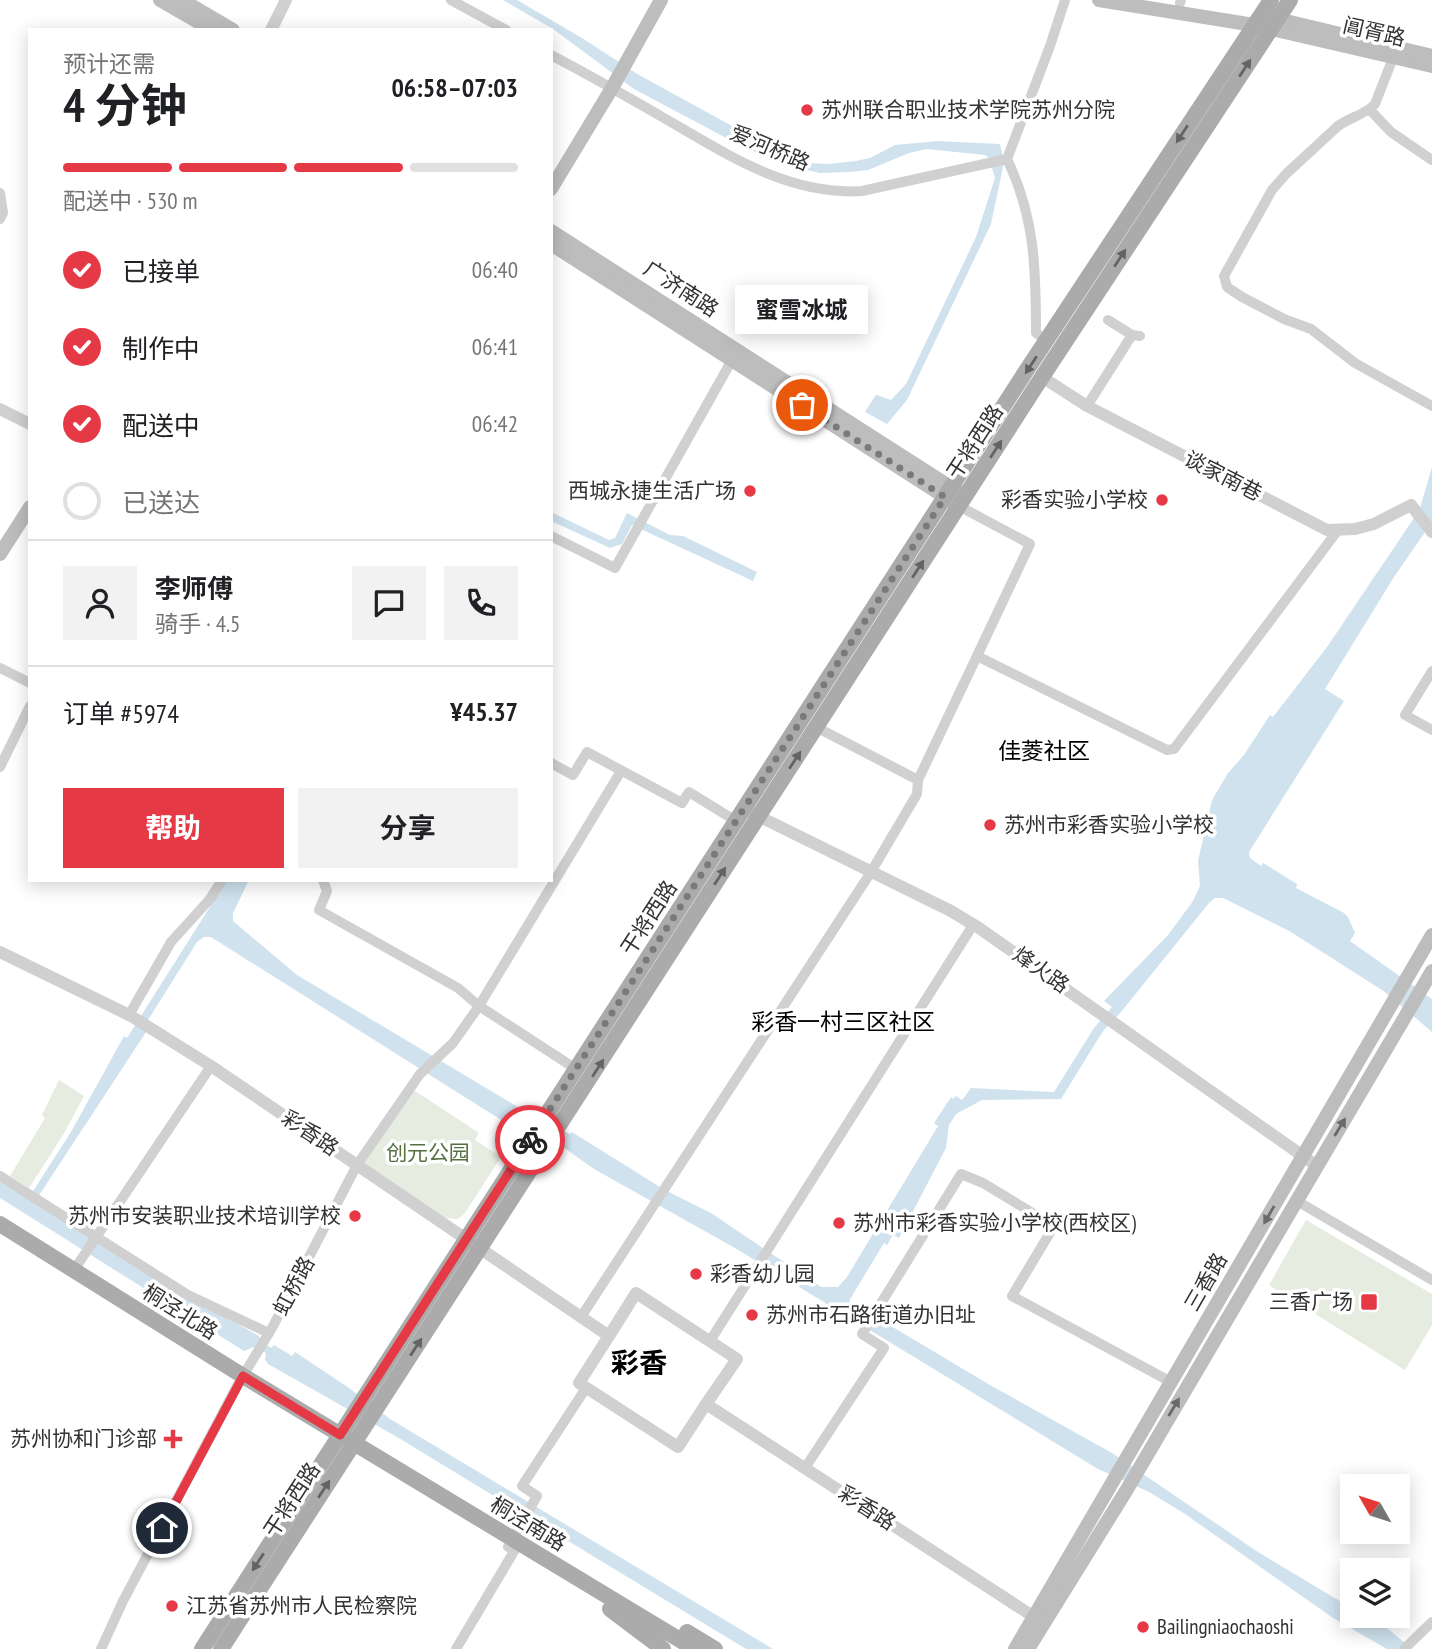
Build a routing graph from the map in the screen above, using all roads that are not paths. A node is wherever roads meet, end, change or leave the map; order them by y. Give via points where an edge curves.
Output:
1 (160, 0) edge
2 (182, 0) edge
3 (286, 0) edge
4 (451, 0) edge
5 (661, 0) edge
6 (1065, 0) edge
7 (1099, 0) edge
8 (1161, 0) edge
9 (1271, 0) edge
10 (1290, 0) edge
11 (1181, 1) edge
12 (1257, 20) junction
13 (1274, 24) junction
14 (209, 28) edge
15 (230, 28) edge
16 (272, 28) edge
17 (502, 28) edge
18 (553, 56) edge
19 (1432, 56) edge
20 (1393, 58) junction
21 (1432, 66) edge
22 (614, 86) junction
23 (1370, 110) junction
24 (1006, 159) junction
25 (1432, 160) edge
26 (553, 186) edge
27 (0, 193) edge
28 (0, 219) edge
29 (553, 232) edge
30 (553, 245) edge
31 (1086, 296) junction
32 (1108, 320) dead end
33 (1047, 341) junction
34 (732, 360) junction
35 (1042, 377) junction
36 (1087, 406) junction
37 (1432, 406) edge
38 (0, 409) edge
39 (28, 423) edge
40 (955, 497) junction
41 (28, 511) edge
42 (1338, 530) junction
43 (1430, 530) edge
44 (553, 537) edge
45 (2, 548) edge
46 (977, 656) junction
47 (0, 667) edge
48 (1432, 671) edge
49 (28, 682) edge
50 (28, 710) edge
51 (816, 727) junction
52 (1432, 730) edge
53 (553, 764) edge
54 (0, 768) edge
55 (621, 771) junction
56 (918, 780) junction
57 (746, 816) junction
58 (871, 872) junction
59 (221, 882) edge
60 (324, 882) edge
61 (974, 925) junction
62 (1432, 935) edge
63 (0, 952) edge
64 (1432, 971) edge
65 (479, 1006) junction
66 (130, 1016) junction
67 (211, 1066) junction
68 (576, 1069) junction
69 (1304, 1156) junction
70 (357, 1165) junction
71 (1317, 1166) junction
72 (0, 1176) edge
73 (1297, 1201) junction
74 (0, 1224) edge
75 (0, 1234) edge
76 (94, 1238) junction
77 (473, 1243) junction
78 (74, 1270) junction
79 (1432, 1280) edge
80 (581, 1317) junction
81 (609, 1336) junction
82 (264, 1341) junction
83 (710, 1341) junction
84 (240, 1380) junction
85 (1171, 1382) junction
86 (586, 1388) junction
87 (706, 1404) junction
88 (359, 1420) junction
89 (344, 1443) junction
90 (805, 1468) junction
91 (1114, 1480) junction
92 (1126, 1490) junction
93 (1094, 1529) junction
94 (513, 1545) junction
95 (612, 1605) junction
96 (1028, 1613) junction
97 (1432, 1622) edge
98 (1406, 1646) edge
99 (101, 1649) edge
100 (202, 1649) edge
101 (221, 1649) edge
102 (456, 1649) edge
103 (663, 1649) edge
104 (678, 1649) edge
105 (695, 1649) edge
106 (715, 1649) edge
107 (1006, 1649) edge
108 (1016, 1649) edge
109 (1028, 1649) edge
110 (1037, 1649) edge

1 - 14 main road
2 - 15 main road
3 - 16 street
4 - 17 street
5 - 22 main road
6 - 24 street
7 - 12 main road, 阊胥路
8 - 11 main road, 阊胥路
9 - 12 main road, 干将西路
10 - 13 main road, 干将西路
11 - 12 main road, 阊胥路
12 - 13 main road, 阊胥路
12 -> 31 main road, 干将西路
13 - 19 main road, 阊胥路
13 - 20 main road, 阊胥路
31 -> 13 main road, 干将西路
18 - 22 street, 爱河桥路
20 - 21 main road, 阊胥路
20 - 23 street
22 - 24 street, 爱河桥路 via 742,162 810,188 862,191
22 - 26 main road
23 - 25 street via 1391,132
23 - 37 street via 1348,118 1280,180 1226,270 1225,281 1241,298 1311,329 1355,363
24 - 33 street via 1021,187 1036,260 1036,333
27 - 28 street
29 - 40 main road, 广济南路
30 - 34 main road, 广济南路
31 - 33 main road, 干将西路
31 - 35 main road, 干将西路
32 - 36 street via 1136,336
33 -> 40 main road, 干将西路
34 - 40 main road, 广济南路
34 - 44 street via 615,568
35 - 36 street, 谈家南巷
40 -> 35 main road, 干将西路
36 - 42 street, 谈家南巷 via 1327,530
38 - 39 street
40 - 46 street via 1030,544
51 -> 40 main road, 干将西路
40 - 57 main road, 干将西路
41 - 45 main road
42 - 43 street, 谈家南巷 via 1374,524 1412,506
42 - 46 street via 1174,749 1167,750
46 - 56 street
47 - 49 street
48 - 52 street via 1405,715
50 - 54 street
51 - 56 street
57 -> 51 main road, 干将西路
53 - 55 street via 573,775 587,752
55 - 57 street via 682,803 689,792
55 - 65 street, 虹桥路
56 - 58 street via 917,794
57 - 58 street, 烽火路
57 - 68 main road, 干将西路
77 -> 57 main road, 干将西路 via 561,1125
58 - 61 street, 烽火路
58 - 80 street
59 - 66 street via 171,942
60 - 65 street via 327,891 319,910 458,988
61 - 69 street, 烽火路
61 - 83 street
62 - 69 main road, 三香路
63 - 66 street, 彩香路
71 -> 64 main road, 三香路
65 - 68 street
65 - 70 street, 虹桥路 via 453,1043 420,1074
66 - 67 street, 彩香路
67 - 70 street, 彩香路
67 - 76 street
68 - 77 main road, 干将西路
69 - 71 street, 烽火路
69 -> 85 main road, 三香路
70 - 77 street, 彩香路
70 - 82 street, 虹桥路
71 - 73 main road, 三香路
72 - 76 street
73 - 79 street
92 -> 73 main road, 三香路
74 - 78 main road, 桐泾北路
75 - 84 main road, 桐泾北路
76 - 78 street
76 - 82 street
77 - 80 street, 彩香路
88 -> 77 main road, 干将西路 via 379,1405
77 - 88 main road, 干将西路 via 364,1396
78 - 84 main road, 桐泾北路
80 - 81 street, 彩香路
81 - 83 street via 636,1293
81 - 86 street via 579,1383
82 - 84 street, 虹桥路
83 - 87 street via 737,1359
84 - 89 main road, 桐泾北路
84 - 99 street, 虹桥路
85 - 90 street via 1012,1296 1054,1226 961,1174 862,1334 884,1348
85 - 91 main road, 三香路
86 - 87 street via 678,1447
86 - 94 street via 522,1486 537,1496
87 - 90 street, 彩香路
88 - 89 main road, 干将西路
89 - 94 main road, 桐泾南路
89 -> 100 main road, 干将西路
101 -> 89 main road, 干将西路
90 - 96 street, 彩香路
91 - 93 main road, 三香路
91 - 96 main road via 1082,1521
92 - 93 main road, 三香路
92 - 110 main road via 1106,1535
93 - 108 main road, 三香路
93 - 109 main road, 三香路
94 - 95 main road, 桐泾南路
94 - 102 street
95 - 103 main road
95 - 104 main road, 桐泾南路
95 - 105 main road, 桐泾南路
95 - 106 main road via 685,1631
96 - 107 main road
97 - 98 street

